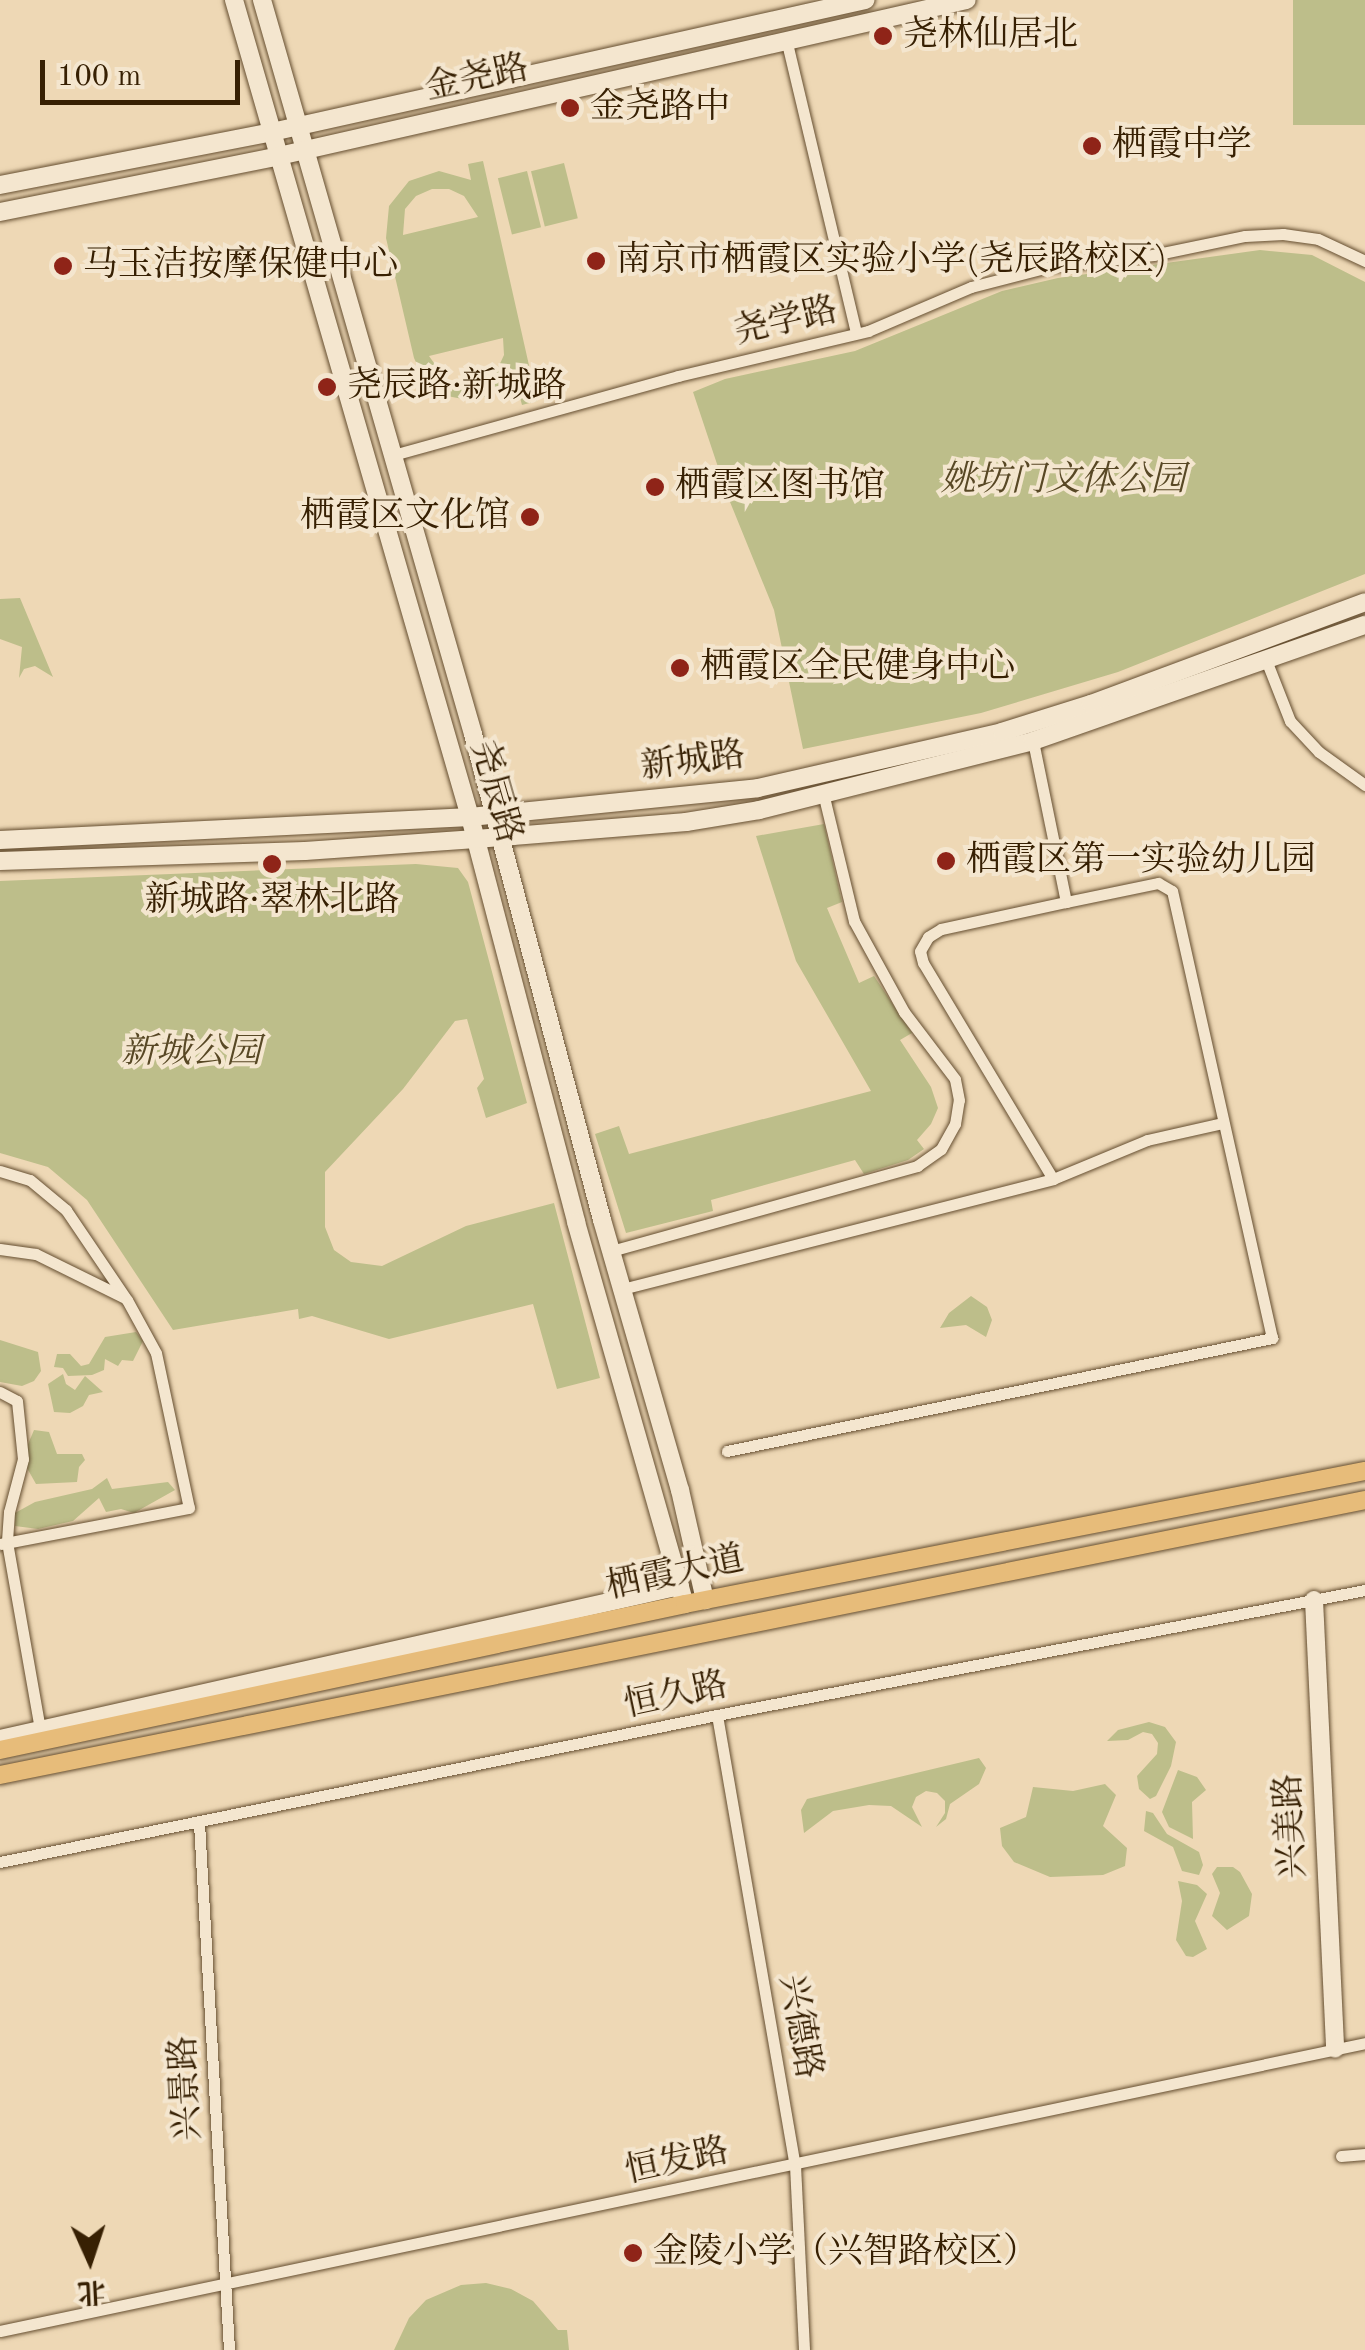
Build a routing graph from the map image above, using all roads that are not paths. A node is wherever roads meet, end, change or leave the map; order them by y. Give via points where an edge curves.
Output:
1 (234, 0) edge
2 (262, 0) edge
3 (864, 0) edge
4 (967, 0) edge
5 (787, 43) junction
6 (296, 126) junction
7 (272, 132) junction
8 (304, 150) junction
9 (279, 156) junction
10 (0, 185) edge
11 (0, 212) edge
12 (1365, 262) edge
13 (856, 334) junction
14 (393, 456) junction
15 (1365, 602) edge
16 (1365, 625) edge
17 (1266, 660) junction
18 (1034, 741) junction
19 (1365, 786) edge
20 (824, 797) junction
21 (494, 815) junction
22 (470, 817) junction
23 (500, 838) junction
24 (0, 840) edge
25 (476, 840) junction
26 (0, 860) edge
27 (1066, 902) junction
28 (1224, 1123) junction
29 (0, 1171) edge
30 (1053, 1179) junction
31 (0, 1250) edge
32 (611, 1250) junction
33 (622, 1289) junction
34 (127, 1300) junction
35 (0, 1392) edge
36 (728, 1451) dead end
37 (1365, 1471) edge
38 (1365, 1500) edge
39 (4, 1543) edge
40 (680, 1586) junction
41 (1365, 1590) edge
42 (705, 1600) junction
43 (1314, 1600) junction
44 (686, 1604) junction
45 (717, 1715) junction
46 (40, 1730) junction
47 (0, 1738) edge
48 (0, 1750) edge
49 (0, 1775) edge
50 (199, 1822) junction
51 (0, 1862) edge
52 (1365, 2043) edge
53 (1335, 2049) junction
54 (1365, 2154) edge
55 (1341, 2156) dead end
56 (794, 2165) junction
57 (225, 2286) junction
58 (0, 2332) edge
59 (229, 2350) edge
60 (804, 2350) edge

1 - 7 main road, 尧辰路
2 - 6 main road, 尧辰路
3 - 6 main road, 金尧路
4 - 5 main road, 金尧路
5 - 8 main road, 金尧路
5 - 13 street
6 - 7 main road, 金尧路
6 - 8 main road, 尧辰路
7 - 9 main road, 尧辰路
7 - 10 main road, 金尧路
8 - 9 main road, 金尧路
8 - 14 main road, 尧辰路
9 - 11 main road, 金尧路
9 - 22 main road, 尧辰路
12 - 13 street, 尧学路 via 1318,239 1246,236 1011,274
13 - 14 street, 尧学路
14 - 21 main road, 尧辰路
15 - 21 main road, 新城路 via 1002,732 758,788
16 - 17 main road, 新城路
17 - 18 main road, 新城路
17 - 19 street via 1290,721
18 - 20 main road, 新城路
18 - 27 street
20 - 23 main road, 新城路 via 686,822
20 - 32 street via 854,921 904,1012 955,1079 956,1124 941,1149 917,1166
21 - 22 main road, 新城路
21 - 23 main road, 尧辰路
22 - 24 main road, 新城路
22 - 25 main road, 尧辰路
23 - 25 main road, 新城路
23 - 32 main road, 尧辰路
25 - 26 main road, 新城路
25 - 40 main road, 尧辰路
27 - 28 street via 1158,883 1172,891
27 - 30 street via 941,929 920,951
28 - 30 street via 1148,1140
28 - 36 street via 1272,1338
29 - 34 street via 30,1180 66,1210
30 - 33 street
31 - 34 street via 36,1254
32 - 33 main road, 尧辰路
33 - 42 main road, 尧辰路
34 - 39 street via 156,1353 189,1508
35 - 39 street via 17,1401 23,1459
37 - 42 main road, 栖霞大道
38 - 49 main road, 栖霞大道
39 - 46 street
40 - 44 main road, 尧辰路
40 - 46 main road
41 - 43 street, 恒久路
42 - 44 main road, 栖霞大道
43 - 45 street, 恒久路
43 - 53 main road, 兴美路
44 - 48 main road, 栖霞大道
45 - 50 street, 恒久路
45 - 56 street, 兴德路
46 - 47 main road
50 - 51 street, 恒久路
50 - 57 street, 兴景路
52 - 53 street, 恒发路
53 - 56 street, 恒发路
54 - 55 street
56 - 57 street, 恒发路
56 - 60 street, 兴德路
57 - 58 street, 恒发路
57 - 59 street, 兴景路

